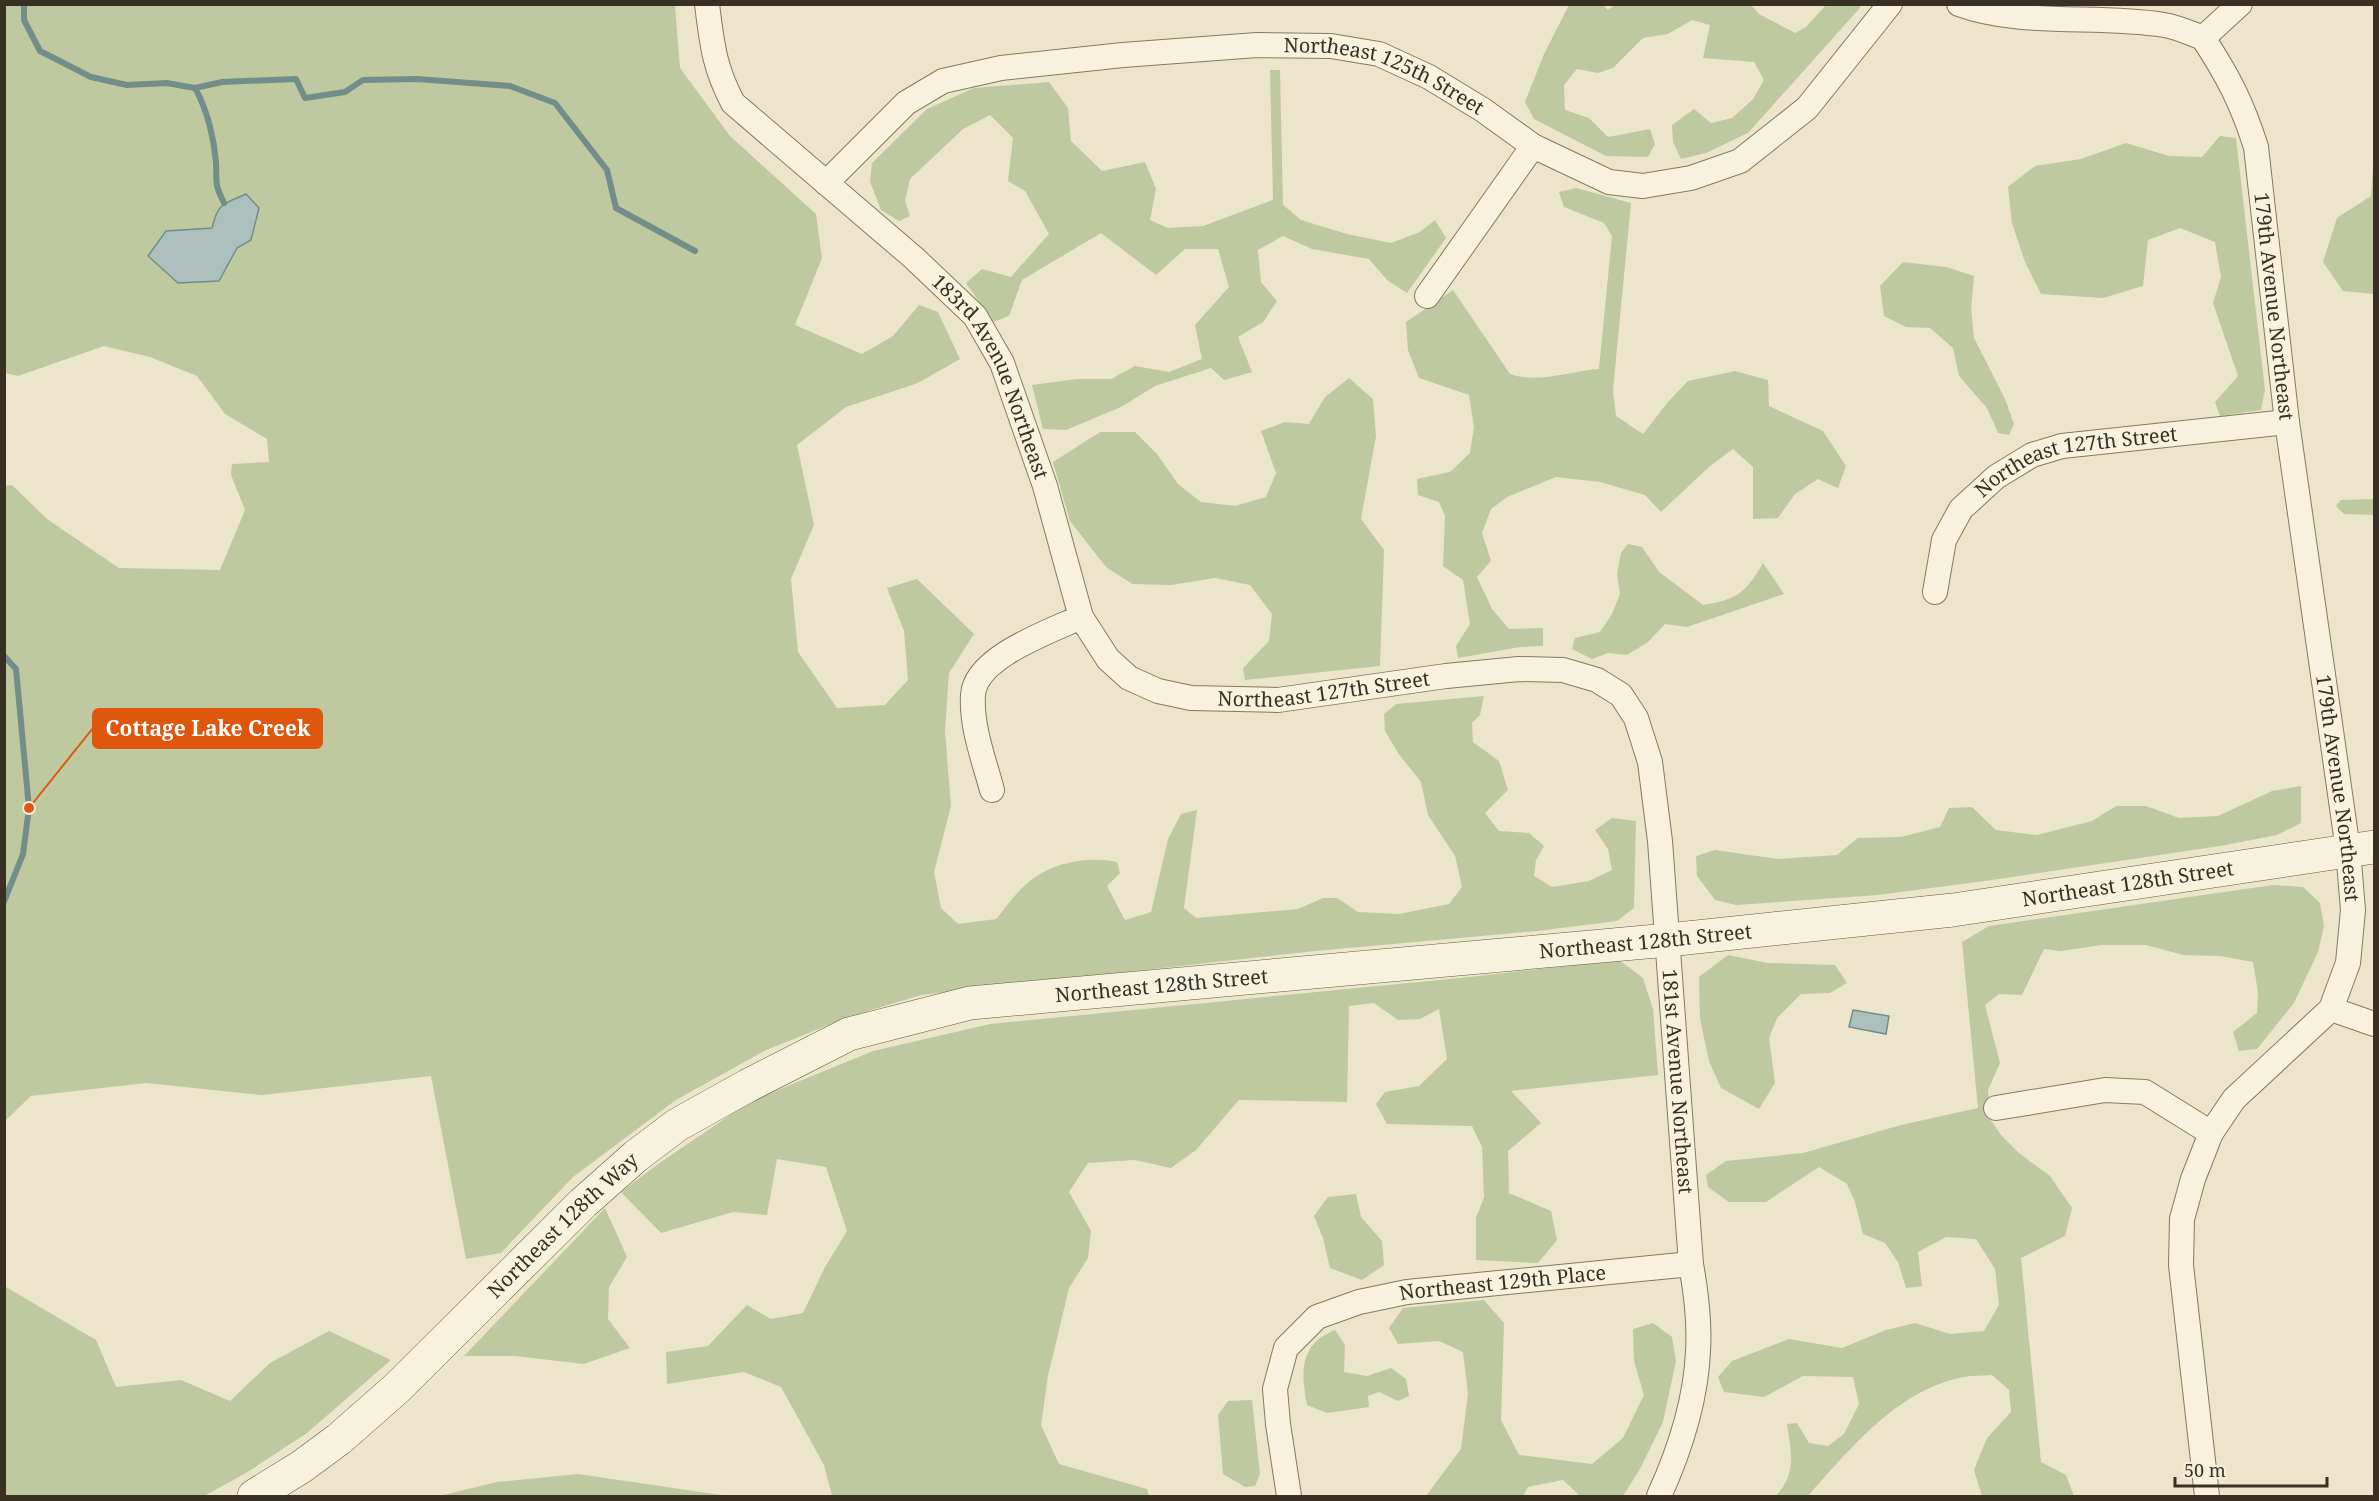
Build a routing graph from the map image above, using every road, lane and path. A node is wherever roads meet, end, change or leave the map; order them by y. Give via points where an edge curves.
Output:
1 (707, 4) edge
2 (1890, 4) edge
3 (1959, 4) edge
4 (2240, 4) edge
5 (2203, 38) junction
6 (1533, 146) junction
7 (826, 183) junction
8 (1427, 296) dead end
9 (2287, 422) junction
10 (1935, 592) dead end
11 (1081, 617) junction
12 (1597, 680) joint
13 (992, 790) dead end
14 (2361, 849) edge
15 (1668, 939) junction
16 (2331, 1009) junction
17 (912, 1017) joint
18 (2374, 1024) edge
19 (1996, 1108) dead end
20 (2211, 1132) junction
21 (1691, 1263) junction
22 (254, 1497) edge
23 (1289, 1497) edge
24 (1659, 1497) edge
25 (2207, 1497) edge

1 - 7 street, 183rd Avenue Northeast via 720,79 733,103
2 - 6 street, Northeast 125th Street via 1807,108 1740,161 1691,178 1643,186 1609,182
3 - 5 street via 2003,15 2165,25
4 - 5 street
5 - 9 street, 179th Avenue Northeast via 2232,83 2256,147
6 - 7 street, Northeast 125th Street via 1447,88 1379,54 1331,46 1257,45 1123,55 1001,69 943,81 906,103
6 - 8 street
7 - 11 street, 183rd Avenue Northeast via 914,258 981,326 1002,363 1045,486
9 - 10 street, Northeast 127th Street via 2062,446 2032,455 1996,477 1961,509 1944,540
9 - 14 street, 179th Avenue Northeast
11 - 12 street, Northeast 127th Street via 1108,659 1129,678 1158,691 1191,698 1278,700 1519,669 1563,670
11 - 13 street via 1010,650 984,670 973,692 974,720
12 - 15 street, 181st Avenue Northeast via 1621,694 1636,718 1650,762
14 - 15 street, Northeast 128th Street via 1953,910
14 - 16 street, 179th Avenue Northeast via 2348,963
15 - 17 street, Northeast 128th Street via 981,1002
15 - 21 street, 181st Avenue Northeast
16 - 18 street
16 - 20 street, 179th Avenue Northeast via 2234,1099
17 - 22 street, Northeast 128th Way via 849,1034 677,1125 600,1186 397,1388 330,1446
19 - 20 street via 2105,1090 2145,1092
20 - 25 street, 179th Avenue Northeast via 2181,1219 2181,1265
21 - 23 street, Northeast 129th Place via 1407,1292 1359,1302 1317,1317 1286,1348 1275,1389
21 - 24 street, 181st Avenue Northeast via 1697,1302 1697,1360 1692,1397 1674,1464

